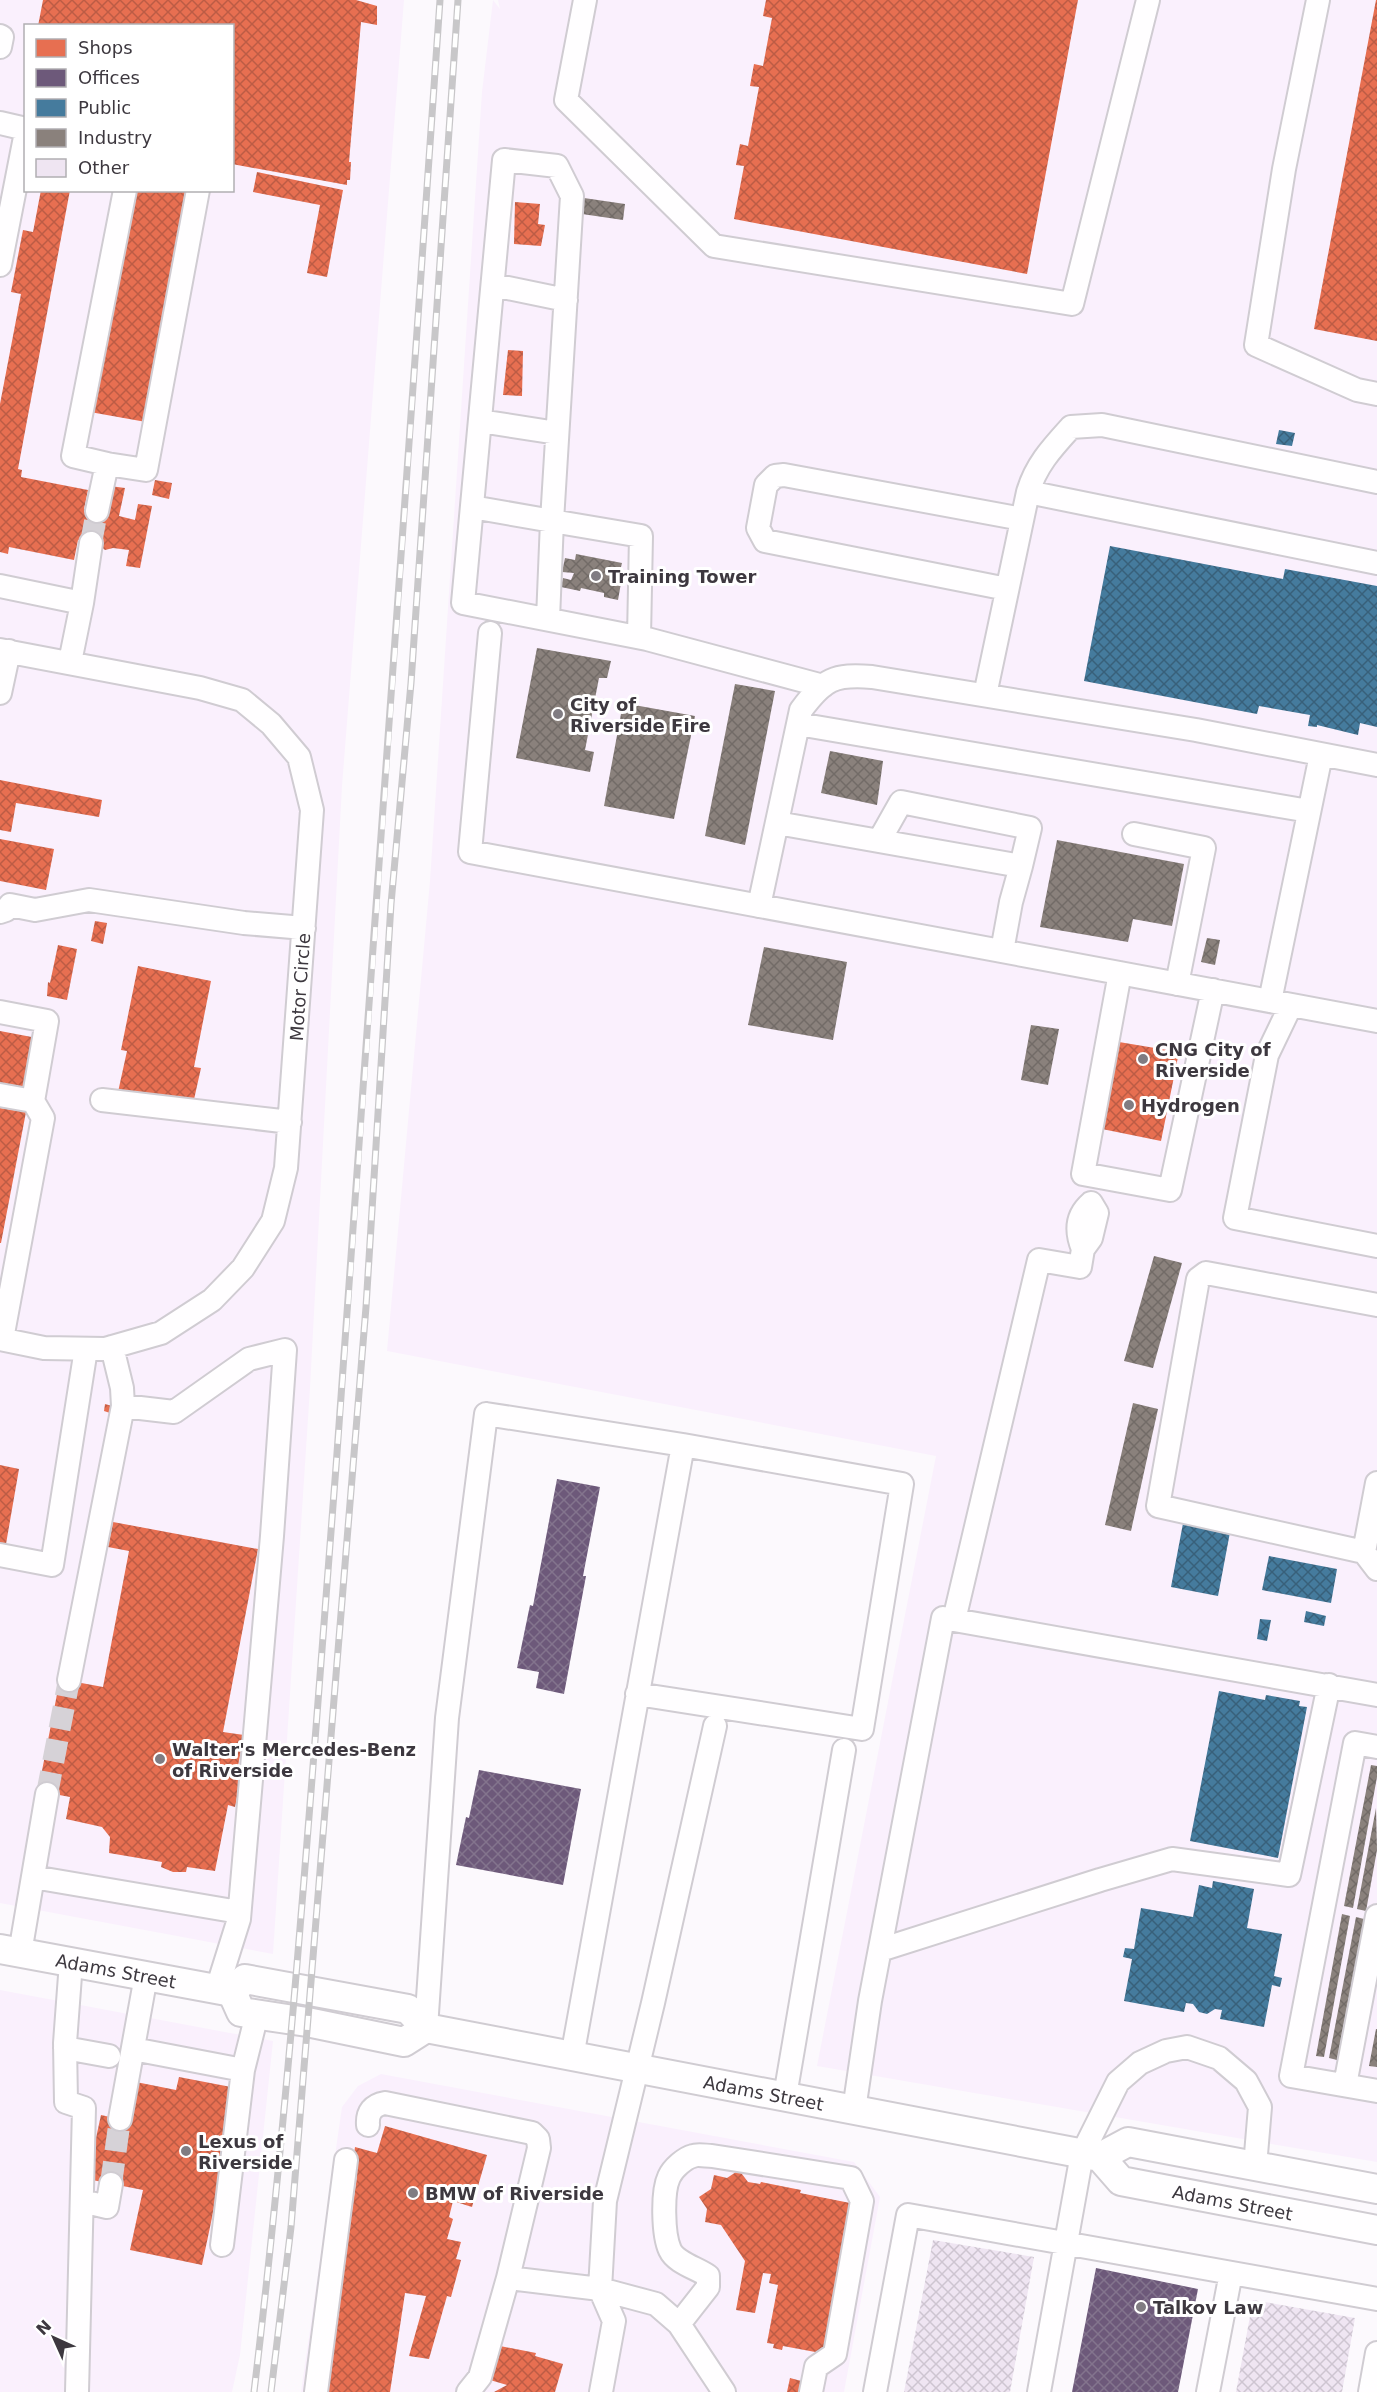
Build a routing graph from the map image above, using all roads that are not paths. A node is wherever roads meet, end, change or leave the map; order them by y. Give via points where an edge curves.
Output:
1 (585, 0) edge
2 (1148, 0) edge
3 (1318, 0) edge
4 (0, 36) edge
5 (0, 47) edge
6 (0, 123) edge
7 (24, 129) edge
8 (24, 140) edge
9 (125, 192) edge
10 (198, 192) edge
11 (0, 265) edge
12 (492, 285) junction
13 (566, 300) junction
14 (1377, 394) edge
15 (480, 421) junction
16 (557, 433) junction
17 (107, 464) junction
18 (1377, 482) edge
19 (1028, 492) junction
20 (472, 507) junction
21 (98, 511) tunnel mouth
22 (1022, 519) junction
23 (552, 521) junction
24 (91, 543) tunnel mouth
25 (1377, 563) edge
26 (0, 586) edge
27 (1007, 589) junction
28 (82, 603) junction
29 (548, 619) junction
30 (490, 633) dead end
31 (639, 637) junction
32 (5, 651) edge
33 (70, 662) junction
34 (823, 686) junction
35 (0, 693) edge
36 (985, 695) junction
37 (798, 724) junction
38 (1321, 754) junction
39 (1377, 765) edge
40 (1309, 811) junction
41 (777, 823) junction
42 (1134, 834) dead end
43 (879, 841) junction
44 (1021, 866) junction
45 (759, 906) junction
46 (0, 912) edge
47 (304, 928) junction
48 (1002, 951) junction
49 (1120, 973) junction
50 (1177, 984) junction
51 (1213, 990) junction
52 (1281, 1003) junction
53 (0, 1012) edge
54 (1377, 1021) edge
55 (0, 1095) edge
56 (102, 1100) dead end
57 (33, 1101) junction
58 (290, 1122) junction
59 (1097, 1176) junction
60 (1377, 1246) edge
61 (1377, 1305) edge
62 (1, 1339) edge
63 (112, 1347) junction
64 (86, 1349) junction
65 (123, 1406) junction
66 (683, 1445) junction
67 (1377, 1483) edge
68 (0, 1555) edge
69 (1371, 1561) edge
70 (954, 1620) junction
71 (69, 1680) tunnel mouth
72 (1329, 1685) junction
73 (637, 1694) junction
74 (1377, 1695) edge
75 (715, 1726) dead end
76 (1377, 1747) edge
77 (844, 1750) dead end
78 (46, 1794) tunnel mouth
79 (33, 1877) junction
80 (239, 1911) junction
81 (1377, 1916) edge
82 (880, 1950) junction
83 (10, 1951) edge
84 (71, 1962) junction
85 (146, 1976) junction
86 (225, 1990) junction
87 (257, 2014) junction
88 (426, 2028) junction
89 (65, 2048) junction
90 (133, 2049) junction
91 (109, 2056) dead end
92 (572, 2057) junction
93 (243, 2070) junction
94 (636, 2070) junction
95 (1345, 2085) junction
96 (1377, 2091) edge
97 (785, 2096) junction
98 (854, 2110) junction
99 (120, 2120) tunnel mouth
100 (368, 2125) dead end
101 (1091, 2156) junction
102 (346, 2160) dead end
103 (1254, 2166) junction
104 (111, 2184) tunnel mouth
105 (1377, 2189) edge
106 (82, 2200) junction
107 (1377, 2230) edge
108 (1066, 2243) junction
109 (222, 2245) dead end
110 (1231, 2273) junction
111 (508, 2277) junction
112 (600, 2289) junction
113 (1377, 2299) edge
114 (679, 2324) junction
115 (1377, 2353) edge
116 (77, 2392) edge
117 (316, 2392) edge
118 (468, 2392) edge
119 (601, 2392) edge
120 (724, 2392) edge
121 (811, 2392) edge
122 (875, 2392) edge
123 (1039, 2392) edge
124 (1208, 2392) edge
125 (1370, 2392) edge

1 - 2 street via 566,100 714,246 1072,304
3 - 14 street via 1284,169 1256,345 1358,390
4 - 5 street
6 - 7 street
8 - 11 street
9 - 17 street via 73,456
10 - 17 street via 146,470
12 - 13 street
12 - 13 street via 504,160 557,166 572,196
12 - 15 street
13 - 16 street
15 - 16 street
15 - 20 street
16 - 23 street
17 - 21 street
18 - 19 street via 1102,425 1071,427 1043,459
19 - 22 street
19 - 25 street
20 - 23 street
20 - 29 street via 464,603
22 - 27 street
22 - 27 street via 784,475 775,476 765,485 758,528 765,541
23 - 29 street
23 - 31 street via 641,536
24 - 28 street
26 - 28 street
27 - 36 street
28 - 33 street
29 - 31 street
30 - 45 street via 470,852
31 - 34 street
32 - 33 street, Motor Circle
32 - 35 street
33 - 47 street, Motor Circle via 242,700 271,724 299,757 312,810
34 - 36 street via 844,675
34 - 37 street via 801,710
36 - 38 street
37 - 40 street
37 - 41 street
38 - 39 street
38 - 40 street
40 - 52 street
41 - 43 street
41 - 45 street
42 - 50 street via 1204,848
43 - 44 street
43 - 44 street via 901,802 1030,828
44 - 48 street
45 - 48 street
46 - 47 street via 10,904 35,910 89,900
47 - 58 street, Motor Circle
48 - 49 street
49 - 50 street
49 - 59 street via 1083,1174
50 - 51 street
51 - 52 street
51 - 59 street via 1170,1190
52 - 54 street
52 - 60 street via 1234,1218
53 - 57 street via 47,1021
55 - 57 street
56 - 58 street
57 - 62 street via 43,1118
58 - 63 street, Motor Circle via 286,1168 273,1221 243,1268 212,1300 161,1333
59 - 70 street via 1091,1203 1097,1213 1080,1267 1039,1260
61 - 69 street via 1206,1273 1198,1279 1158,1506
62 - 64 street, Motor Circle via 44,1348
63 - 64 street, Motor Circle
63 - 65 street
64 - 68 street via 52,1565
65 - 71 street
65 - 80 street via 174,1412 249,1359 285,1350
66 - 73 street
66 - 73 street via 902,1484 861,1729
66 - 88 street via 486,1413 447,1718
67 - 69 street
70 - 72 street
70 - 82 street via 943,1618
72 - 74 street
72 - 82 street via 1289,1875 1172,1859
73 - 92 street
75 - 94 street
76 - 95 street via 1355,1743 1292,2076
77 - 97 street
78 - 79 street
79 - 80 street
79 - 83 street
80 - 86 street
81 - 95 street
82 - 98 street
83 - 84 main road, Adams Street
84 - 85 main road, Adams Street
84 - 89 street
85 - 86 main road, Adams Street
85 - 90 street
86 - 87 main road via 242,2012
86 - 88 main road via 245,1978 310,1989 408,2009
87 - 88 main road via 404,2042
87 - 93 street
88 - 92 main road, Adams Street
89 - 91 street
89 - 106 street via 66,2102 84,2108
90 - 93 street
90 - 99 street
92 - 94 main road, Adams Street
93 - 109 street
94 - 97 main road, Adams Street
94 - 112 street via 605,2201
95 - 96 street
97 - 98 main road, Adams Street
98 - 101 main road, Adams Street
100 - 111 street via 370,2111 385,2103 532,2133 538,2139
101 - 103 main road via 1128,2142
101 - 103 street via 1118,2082 1140,2063 1187,2047 1219,2058 1246,2081 1260,2107
101 - 107 main road, Adams Street via 1121,2181
101 - 108 street
102 - 117 street
103 - 105 main road
104 - 106 street via 107,2207
106 - 116 street
108 - 110 street
108 - 122 street via 908,2215
108 - 123 street
110 - 113 street
110 - 124 street
111 - 112 street
111 - 118 street via 480,2377
112 - 114 street via 656,2304
112 - 119 street via 614,2320
114 - 120 street
114 - 121 street via 708,2287 708,2276 680,2260 671,2252 667,2240 664,2208 669,2177 678,2165 694,2156 712,2156 851,2178 862,2201 835,2354 816,2367
115 - 125 street

